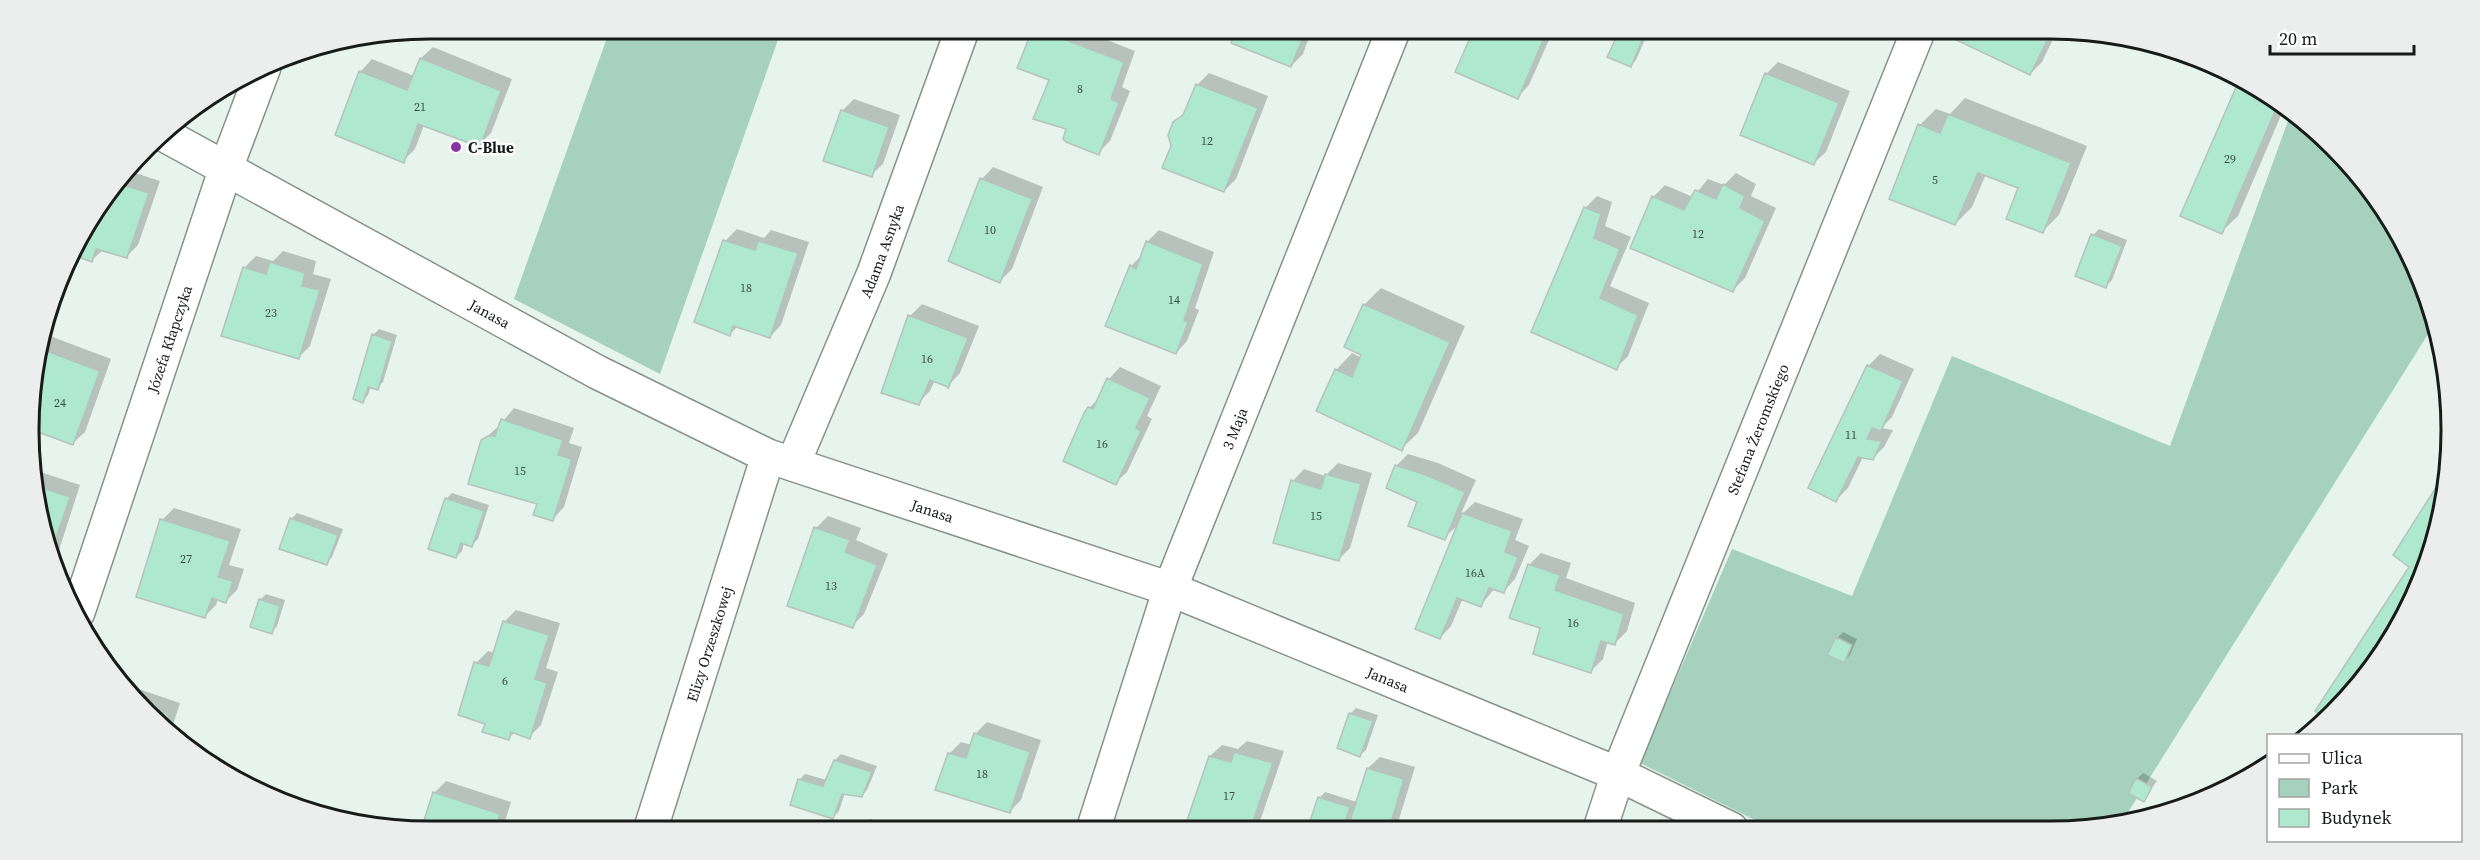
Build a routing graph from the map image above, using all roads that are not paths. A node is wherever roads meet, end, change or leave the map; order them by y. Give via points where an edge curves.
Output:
1 (959, 39) edge
2 (1390, 39) edge
3 (1915, 39) edge
4 (260, 78) edge
5 (170, 138) edge
6 (225, 168) junction
7 (781, 460) junction
8 (1170, 589) junction
9 (80, 605) edge
10 (1618, 774) junction
11 (654, 821) edge
12 (1097, 821) edge
13 (1603, 821) edge
14 (1715, 821) edge

1 - 7 street, Adama Asnyka via 874,273
2 - 8 street, 3 Maja
3 - 10 street, Stefana Żeromskiego
4 - 6 street, Józefa Kłapczyka
5 - 6 street, Janasa
6 - 7 street, Janasa via 597,372
6 - 9 street, Józefa Kłapczyka
7 - 8 street, Janasa
7 - 11 street, Elizy Orzeszkowej
8 - 10 street, Janasa
8 - 12 street, 3 Maja
10 - 13 street, Stefana Żeromskiego
10 - 14 street, Janasa

